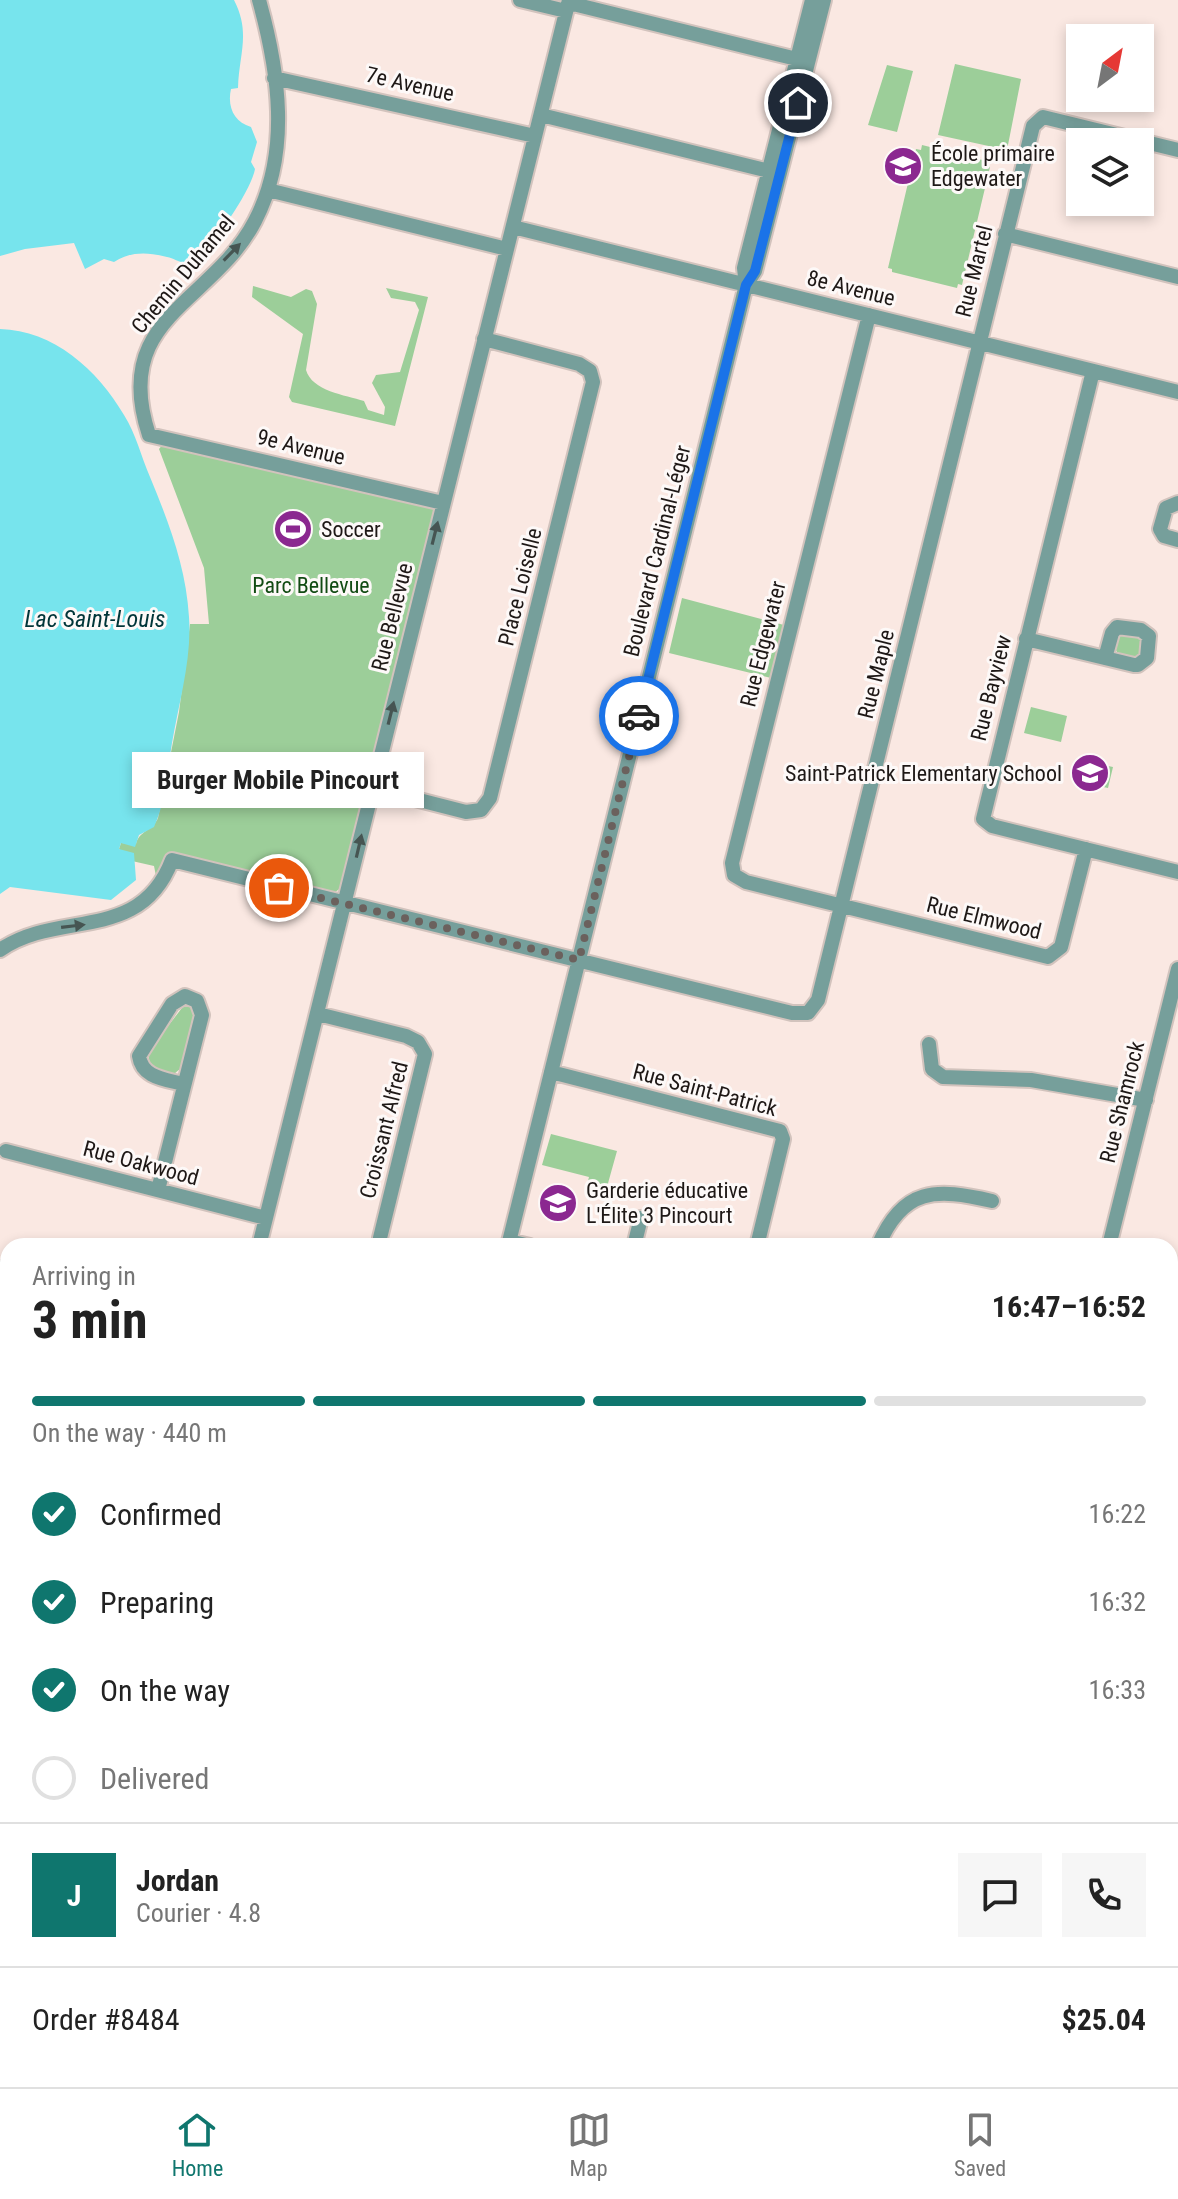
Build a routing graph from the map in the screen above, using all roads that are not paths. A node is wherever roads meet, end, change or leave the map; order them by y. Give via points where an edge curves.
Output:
1 (259, 0) edge
2 (520, 0) edge
3 (812, 0) edge
4 (824, 0) edge
5 (568, 4) edge
6 (803, 60) junction
7 (274, 78) junction
8 (541, 115) junction
9 (535, 136) junction
10 (1178, 150) edge
11 (774, 172) junction
12 (268, 190) junction
13 (513, 227) junction
14 (1005, 234) junction
15 (507, 249) junction
16 (1178, 277) edge
17 (746, 285) junction
18 (869, 315) junction
19 (484, 339) junction
20 (979, 343) junction
21 (1093, 371) junction
22 (1178, 392) edge
23 (149, 435) joint
24 (443, 503) junction
25 (1178, 503) edge
26 (1178, 540) edge
27 (1026, 639) junction
28 (1105, 658) dead end
29 (372, 788) junction
30 (1086, 849) junction
31 (1178, 872) edge
32 (345, 904) junction
33 (841, 905) junction
34 (0, 950) edge
35 (579, 960) junction
36 (1178, 969) edge
37 (318, 1014) junction
38 (929, 1044) dead end
39 (551, 1072) junction
40 (183, 1084) junction
41 (1146, 1100) junction
42 (6, 1151) dead end
43 (158, 1190) junction
44 (992, 1201) dead end
45 (266, 1218) junction
46 (641, 1218) dead end
47 (261, 1238) edge
48 (380, 1238) dead end
49 (509, 1238) edge
50 (636, 1238) edge
51 (759, 1238) edge
52 (883, 1238) edge
53 (1111, 1238) edge

1 - 7 street, Chemin Duhamel
2 - 5 street
3 - 6 street, Boulevard Cardinal-Léger
4 - 6 street, Boulevard Cardinal-Léger
5 - 6 street
5 - 8 street, Rue Bellevue
6 - 11 street, Boulevard Cardinal-Léger
7 - 9 street, 7e Avenue
7 - 12 street, Chemin Duhamel via 278,140
8 - 9 street, Rue Bellevue
8 - 11 street
9 - 13 street, Rue Bellevue
10 - 14 street, Rue Martel via 1040,117 1031,129
11 - 17 street, Boulevard Cardinal-Léger via 755,271
12 - 15 street
23 -> 12 street, Chemin Duhamel via 140,387 147,350 169,317 248,234
13 - 15 street, Rue Bellevue
13 - 17 street, 8e Avenue
14 - 16 street
14 - 20 street, Rue Martel
15 - 19 street, Rue Bellevue
17 - 18 street, 8e Avenue
17 - 35 street, Boulevard Cardinal-Léger
18 - 20 street, 8e Avenue
18 - 33 street, Rue Edgewater via 732,863 739,880
19 - 24 street, Rue Bellevue
19 - 29 street, Place Loiselle via 579,364 590,371 593,382 490,798 481,810 466,812
20 - 21 street, 8e Avenue
20 - 33 street, Rue Maple
21 - 22 street, 8e Avenue
21 - 27 street, Rue Bayview
23 - 24 street, 9e Avenue
29 -> 24 street, Rue Bellevue
25 - 26 street via 1166,508 1160,529
27 - 28 street
27 - 30 street, Rue Bayview via 983,819 992,826
32 -> 29 street, Rue Bellevue
30 - 31 street, Rue Bayview
30 - 33 street, Rue Elmwood via 1061,947 1048,957
34 -> 32 street via 44,931 121,916 154,891 172,860
32 - 35 street
32 - 37 street, Rue Bellevue
33 - 35 street, Rue Maple via 818,1000 808,1013
35 - 39 street, Boulevard Cardinal-Léger
36 - 41 street, Rue Shamrock
37 - 45 street, Rue Bellevue
37 - 48 street, Croissant Alfred via 413,1039 425,1054
38 - 41 street via 932,1069 943,1077 1031,1080
39 - 49 street, Boulevard Cardinal-Léger
39 - 51 street, Rue Saint-Patrick via 780,1131 783,1139
40 - 40 street via 202,1015 197,1001 185,996 172,1004 139,1056 141,1067 150,1074
40 - 43 street
41 - 53 street, Rue Shamrock
42 - 43 street, Rue Oakwood
43 - 45 street, Rue Oakwood
44 - 52 street via 953,1193 922,1196 902,1207
45 - 47 street, Rue Bellevue
46 - 50 street

